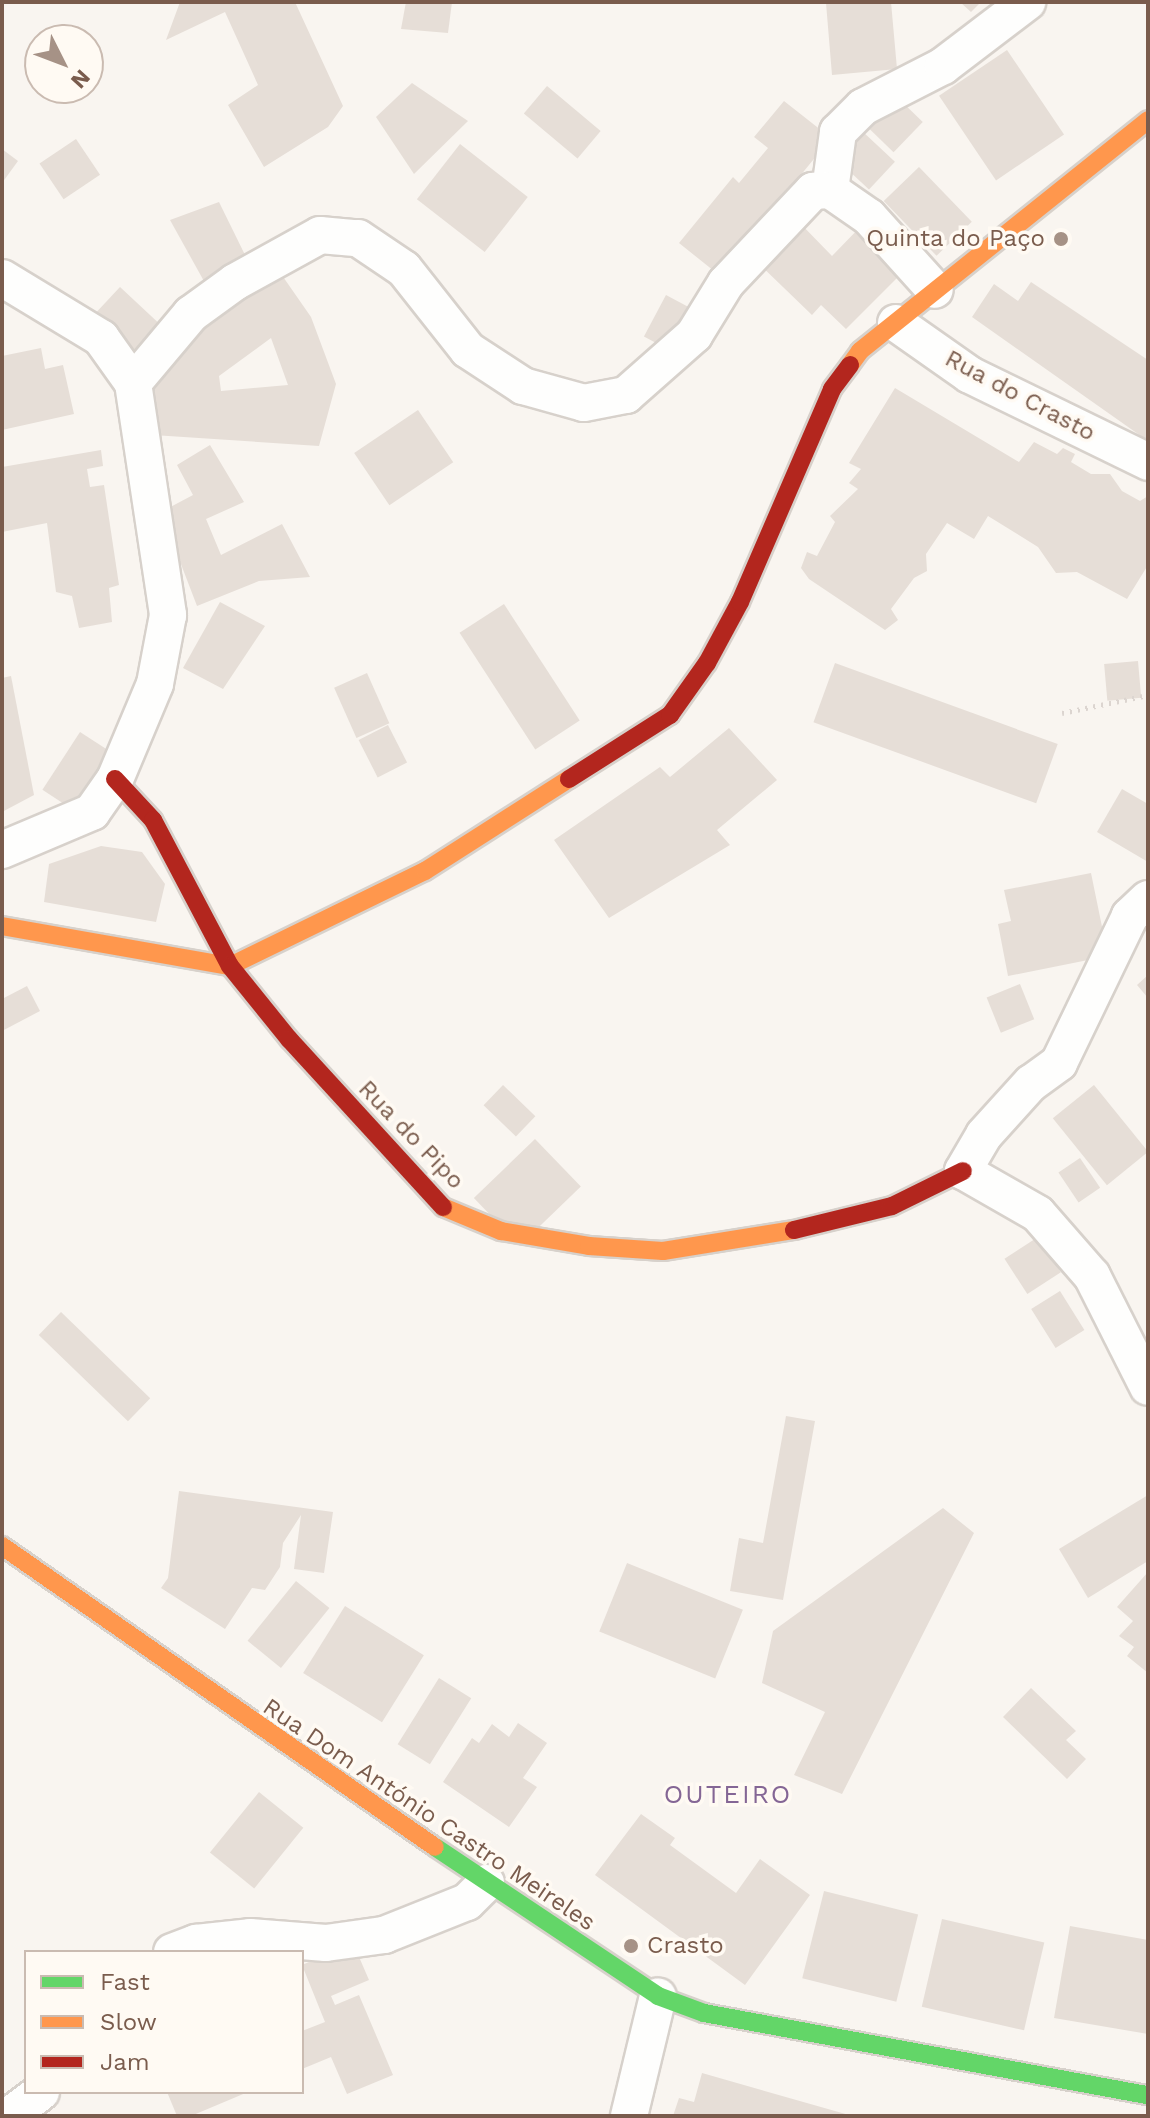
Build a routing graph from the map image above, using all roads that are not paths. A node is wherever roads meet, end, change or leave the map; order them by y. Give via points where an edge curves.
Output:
1 (1027, 2) edge
2 (1148, 120) edge
3 (830, 190) junction
4 (2, 278) edge
5 (935, 290) junction
6 (896, 323) junction
7 (133, 383) junction
8 (1148, 462) edge
9 (115, 779) junction
10 (2, 850) edge
11 (1148, 899) edge
12 (2, 926) edge
13 (230, 966) junction
14 (963, 1171) junction
15 (1148, 1387) edge
16 (2, 1546) edge
17 (486, 1883) junction
18 (177, 1950) edge
19 (658, 1996) junction
20 (38, 2094) edge
21 (1148, 2095) edge
22 (9, 2116) edge
23 (629, 2116) edge

1 - 3 street via 943,66 863,107 838,132
2 - 5 street
3 - 5 street via 869,217
3 - 7 street via 813,191 796,205 726,283 694,335 626,395 584,403 523,386 468,350 404,269 358,238 320,235 235,282 191,314
4 - 7 street via 101,338
5 - 6 street
6 - 8 street, Rua do Crasto via 970,375
6 - 13 street via 860,351 832,389 740,602 707,663 670,715 425,871
7 - 9 street via 168,615 155,684
9 - 10 street via 92,812
9 - 13 street, Rua do Pipo via 153,820
11 - 14 street via 1130,916 1059,1063 1031,1083 984,1135
12 - 13 street
13 - 14 street, Rua do Pipo via 289,1039 444,1208 501,1231 589,1246 663,1251 783,1233 892,1206
14 - 15 street via 1038,1214 1092,1276
16 - 17 street, Rua Dom António Castro Meireles
17 - 18 street via 467,1902 384,1935 326,1943 250,1937
17 - 19 street, Rua Dom António Castro Meireles
19 - 21 street, Rua Dom António Castro Meireles via 704,2013
19 - 23 street
20 - 22 street

